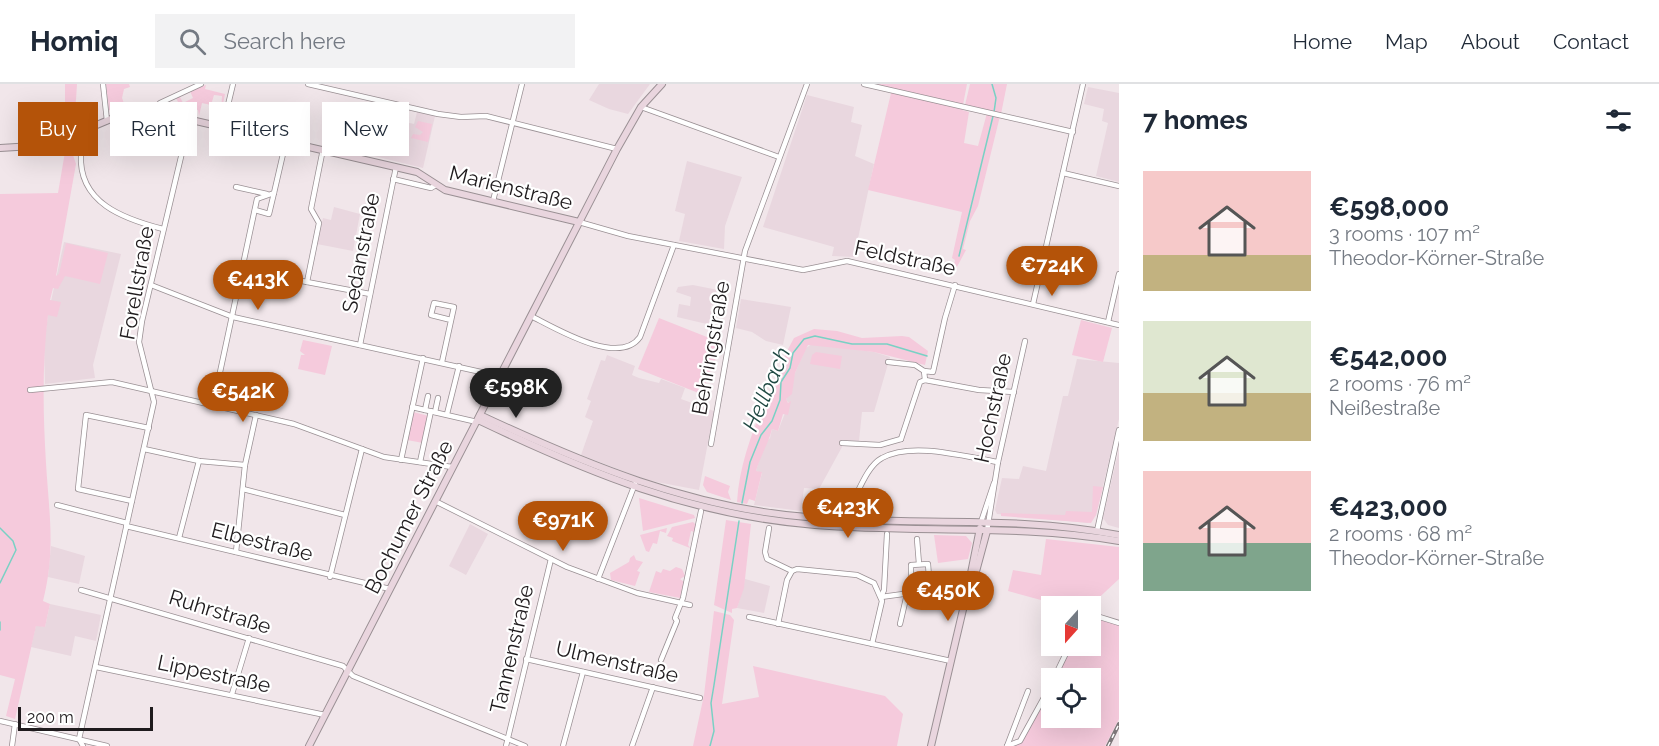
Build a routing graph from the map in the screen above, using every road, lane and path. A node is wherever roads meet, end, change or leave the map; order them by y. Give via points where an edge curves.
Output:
1 (103, 84) edge
2 (201, 84) edge
3 (233, 84) edge
4 (308, 84) edge
5 (522, 84) edge
6 (662, 84) edge
7 (807, 84) edge
8 (864, 84) edge
9 (1083, 84) edge
10 (162, 102) edge
11 (229, 102) edge
12 (641, 107) junction
13 (110, 120) edge
14 (107, 121) junction
15 (513, 122) junction
16 (1073, 132) junction
17 (0, 148) edge
18 (617, 149) junction
19 (322, 154) edge
20 (81, 156) edge
21 (181, 156) edge
22 (282, 156) edge
23 (351, 156) edge
24 (779, 157) junction
25 (396, 167) junction
26 (1063, 173) junction
27 (393, 179) junction
28 (436, 185) junction
29 (1119, 186) edge
30 (236, 187) dead end
31 (272, 194) junction
32 (493, 201) junction
33 (255, 210) junction
34 (579, 222) junction
35 (163, 229) junction
36 (674, 245) junction
37 (744, 258) junction
38 (1119, 274) edge
39 (292, 279) dead end
40 (307, 282) junction
41 (151, 285) junction
42 (955, 285) junction
43 (370, 294) junction
44 (1033, 304) junction
45 (530, 315) junction
46 (233, 317) junction
47 (451, 320) junction
48 (1107, 322) junction
49 (1119, 325) edge
50 (1025, 341) dead end
51 (360, 345) junction
52 (423, 358) junction
53 (442, 362) junction
54 (888, 362) dead end
55 (459, 366) junction
56 (924, 371) junction
57 (499, 376) junction
58 (925, 380) junction
59 (30, 390) dead end
60 (152, 391) junction
61 (1014, 392) junction
62 (428, 396) dead end
63 (438, 398) dead end
64 (213, 405) junction
65 (412, 407) junction
66 (430, 412) junction
67 (447, 414) junction
68 (256, 415) junction
69 (478, 419) junction
70 (149, 428) junction
71 (1119, 430) edge
72 (901, 439) junction
73 (842, 443) dead end
74 (711, 444) dead end
75 (880, 445) junction
76 (144, 449) junction
77 (362, 449) junction
78 (907, 450) junction
79 (882, 458) junction
80 (401, 460) junction
81 (198, 461) junction
82 (420, 462) junction
83 (998, 462) junction
84 (245, 465) junction
85 (452, 467) junction
86 (635, 485) junction
87 (243, 489) junction
88 (855, 497) dead end
89 (132, 501) junction
90 (435, 501) junction
91 (57, 505) dead end
92 (701, 511) dead end
93 (345, 515) junction
94 (985, 523) junction
95 (127, 524) junction
96 (769, 528) dead end
97 (983, 531) junction
98 (1097, 531) junction
99 (887, 534) dead end
100 (1119, 535) edge
101 (179, 538) junction
102 (917, 539) dead end
103 (1119, 541) edge
104 (236, 552) junction
105 (551, 559) junction
106 (919, 564) junction
107 (792, 572) junction
108 (330, 577) junction
109 (598, 579) junction
110 (390, 589) junction
111 (968, 589) junction
112 (81, 590) dead end
113 (930, 591) junction
114 (909, 593) junction
115 (111, 597) junction
116 (881, 597) junction
117 (680, 603) junction
118 (690, 605) dead end
119 (749, 617) dead end
120 (1101, 617) edge
121 (1119, 623) edge
122 (778, 624) junction
123 (900, 624) dead end
124 (249, 638) junction
125 (872, 644) junction
126 (526, 659) junction
127 (662, 660) dead end
128 (951, 661) junction
129 (96, 667) junction
130 (348, 671) junction
131 (583, 672) junction
132 (653, 687) junction
133 (1028, 691) dead end
134 (231, 694) junction
135 (700, 698) dead end
136 (1041, 703) edge
137 (325, 715) junction
138 (0, 721) edge
139 (15, 724) junction
140 (79, 739) junction
141 (508, 739) junction
142 (12, 746) edge
143 (83, 746) edge
144 (107, 746) edge
145 (309, 746) edge
146 (506, 746) edge
147 (525, 746) edge
148 (563, 746) edge
149 (632, 746) edge
150 (931, 746) edge
151 (1007, 746) edge

1 - 14 street
2 - 10 street
3 - 11 street
4 - 15 street via 438,114 486,116
5 - 15 street
6 - 12 main road, Bochumer Straße
7 - 24 street, Behringstraße
8 - 16 street
9 - 16 street
12 - 18 main road, Bochumer Straße
12 - 24 street
13 - 14 main road, Marienstraße
14 - 17 main road, Marienstraße via 49,146
15 - 18 street
15 - 32 street
16 - 26 street
18 - 34 main road, Bochumer Straße
19 - 40 street via 311,209 319,223
20 - 35 street via 83,177 101,202 124,219
21 - 35 street, Forellstraße
22 - 31 street
23 - 25 main road, Marienstraße
24 - 37 street, Behringstraße
25 - 27 street, Sedanstraße
25 - 28 main road, Marienstraße via 417,172
26 - 29 street
26 - 44 street
27 - 28 street, Marienstraße via 432,188
27 - 43 street, Sedanstraße
28 - 32 main road, Marienstraße
30 - 31 street
31 - 33 street via 259,197
31 - 33 street via 269,214
32 - 34 main road, Marienstraße
33 - 46 street
34 - 36 street, Feldstraße
34 - 45 main road, Bochumer Straße
35 - 41 street, Forellstraße
36 - 37 street, Feldstraße
36 - 45 street via 640,337 629,348 577,339
37 - 42 street, Feldstraße via 803,270 843,261
37 - 74 street, Behringstraße
38 - 48 street
39 - 40 street
40 - 43 street
41 - 46 street
41 - 60 street, Forellstraße via 139,342
42 - 44 street, Feldstraße
42 - 56 street via 933,372
43 - 51 street, Sedanstraße
44 - 48 street, Feldstraße
45 - 57 main road, Bochumer Straße
46 - 51 street
46 - 64 street
47 - 47 street via 454,308 434,303 431,315
47 - 53 street
48 - 49 street, Feldstraße
50 - 61 street, Hochstraße
51 - 52 street
52 - 53 street
52 - 65 street
53 - 55 street
54 - 56 street via 915,365
55 - 57 street
55 - 67 street
56 - 58 street
57 - 69 main road, Bochumer Straße
58 - 61 street
58 - 72 street via 920,382
59 - 60 street via 112,382
60 - 64 street
60 - 70 street, Forellstraße
61 - 83 street, Hochstraße
62 - 66 street
63 - 66 street
64 - 68 street
65 - 66 street
65 - 80 street
66 - 67 street
66 - 82 street
67 - 69 street
68 - 77 street via 294,424
68 - 84 street
69 - 85 main road, Bochumer Straße
69 - 86 main road
70 - 76 street, Forellstraße
70 - 89 street via 86,415 78,489
71 - 98 street
72 - 75 street
72 - 78 street
73 - 75 street
75 - 79 street
76 - 81 street
76 - 89 street, Forellstraße
77 - 80 street
77 - 93 street
78 - 79 street
78 - 83 street
79 - 88 street
80 - 82 street
81 - 84 street
81 - 101 street
82 - 85 street
83 - 94 street, Hochstraße
84 - 87 street
85 - 90 main road, Bochumer Straße
86 - 94 main road via 779,514 838,520
86 - 97 main road via 698,507 785,522
86 - 109 street
87 - 93 street
87 - 104 street
89 - 95 street, Forellstraße
90 - 105 street
90 - 110 main road, Bochumer Straße
91 - 95 street
92 - 117 street
93 - 108 street
94 - 97 main road, Hochstraße
94 - 98 main road
95 - 101 street, Elbestraße
95 - 115 street, Forellstraße
96 - 107 street via 765,556
97 - 103 main road
97 - 111 main road, Hochstraße via 974,579
98 - 100 main road
99 - 116 street
101 - 104 street, Elbestraße
102 - 106 street
104 - 108 street, Elbestraße
105 - 109 street
105 - 126 street, Tannenstraße
106 - 113 street via 928,564
106 - 114 street via 911,565
107 - 116 street via 798,569 863,576 874,583
107 - 122 street
108 - 110 street, Elbestraße
109 - 117 street
110 - 130 main road, Bochumer Straße
111 - 113 street via 962,586
111 - 128 main road, Hochstraße
112 - 115 street, Ruhrstraße
113 - 114 street
114 - 116 street
114 - 123 street
115 - 124 street, Ruhrstraße
115 - 129 street, Forellstraße
116 - 125 street
117 - 118 street
117 - 127 street
119 - 122 street
120 - 121 street
122 - 125 street
124 - 130 street, Ruhrstraße via 343,666
124 - 134 street
125 - 128 street
126 - 131 street, Ulmenstraße
126 - 141 street, Tannenstraße
128 - 150 main road, Hochstraße
129 - 134 street, Lippestraße
129 - 140 street, Forellstraße
130 - 137 main road, Bochumer Straße
130 - 141 street, Ruhrstraße
131 - 132 street, Ulmenstraße
131 - 148 street
132 - 135 street, Ulmenstraße
132 - 149 street
133 - 151 street
134 - 137 street, Lippestraße
136 - 151 street via 1020,741
137 - 145 main road, Bochumer Straße
138 - 139 street
139 - 140 street
139 - 142 street
140 - 143 street
140 - 144 street
141 - 146 street, Tannenstraße
141 - 147 street, Ruhrstraße

